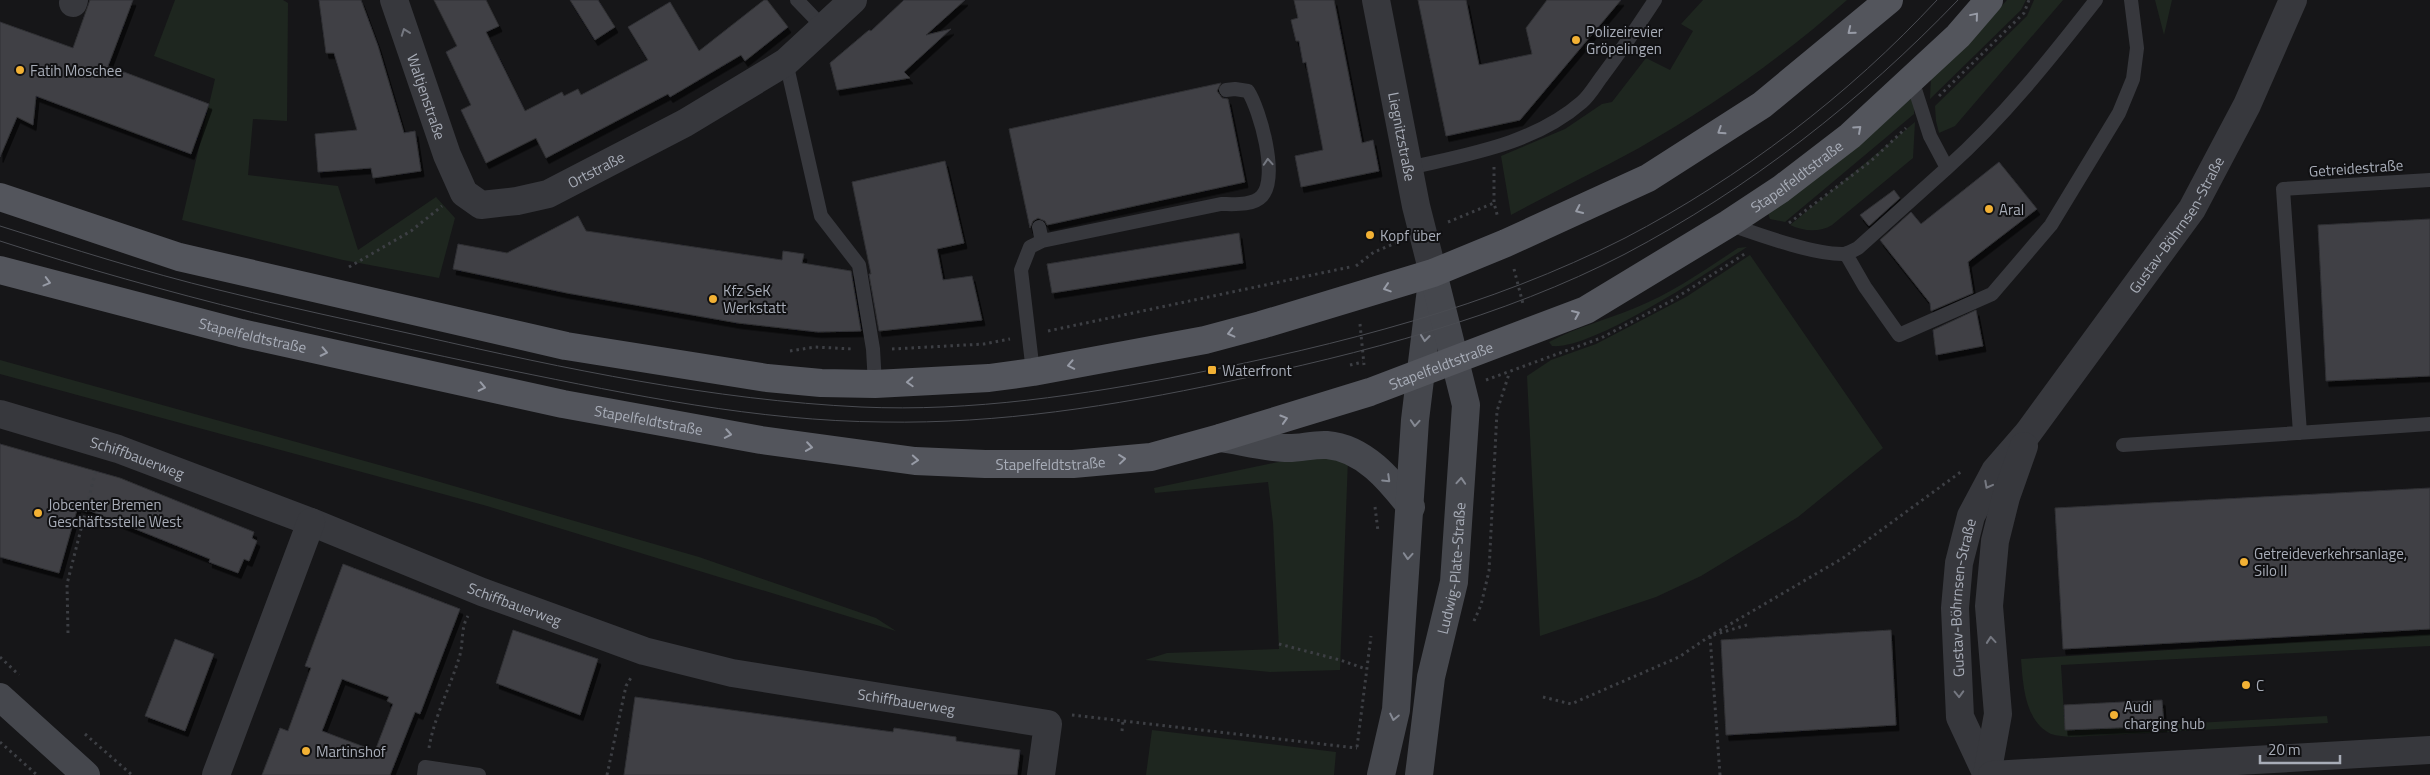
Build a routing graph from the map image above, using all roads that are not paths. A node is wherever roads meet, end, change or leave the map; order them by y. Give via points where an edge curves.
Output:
1 (394, 0) edge
2 (798, 0) edge
3 (852, 0) edge
4 (1376, 0) edge
5 (1655, 0) edge
6 (1889, 0) edge
7 (1989, 0) edge
8 (2096, 0) edge
9 (2130, 0) edge
10 (2293, 0) edge
11 (824, 28) junction
12 (786, 62) junction
13 (1912, 80) junction
14 (1226, 90) dead end
15 (1409, 168) junction
16 (1947, 168) junction
17 (2430, 180) edge
18 (464, 193) joint
19 (0, 197) edge
20 (1728, 224) junction
21 (1039, 227) dead end
22 (1042, 241) junction
23 (1846, 254) junction
24 (0, 270) edge
25 (1433, 273) junction
26 (1455, 360) junction
27 (1033, 372) junction
28 (1420, 374) junction
29 (875, 384) junction
30 (0, 414) edge
31 (2430, 424) edge
32 (2028, 433) junction
33 (2300, 433) junction
34 (1220, 438) junction
35 (2123, 446) dead end
36 (1411, 507) junction
37 (311, 522) junction
38 (0, 697) edge
39 (2430, 750) edge
40 (2303, 766) edge
41 (424, 771) edge
42 (86, 775) edge
43 (216, 775) edge
44 (479, 775) edge
45 (1041, 775) edge
46 (1381, 775) edge
47 (1419, 775) edge
48 (1987, 775) edge
49 (1992, 775) edge

18 -> 1 street, Waltjenstraße via 447,155
2 - 11 lane
3 - 11 street, Ortstraße
4 - 15 street, Liegnitzstraße
5 - 15 lane via 1583,101 1556,121 1524,138 1490,149
6 -> 25 main road via 1762,105 1648,178
13 -> 7 main road, Stapelfeldtstraße via 1958,36
8 - 16 lane via 1983,135
9 - 23 lane via 2137,48 2132,79 2119,113 2051,225 1992,294 1899,335
10 - 32 street, Gustav-Böhrnsen-Straße via 2247,106 2192,209
11 - 12 street, Ortstraße
12 - 18 street, Ortstraße via 685,123 548,194 481,204
12 - 29 lane via 821,216 859,265 873,349
13 - 16 lane via 1930,136
20 -> 13 main road, Stapelfeldtstraße via 1781,189 1850,136
22 -> 14 lane via 1221,204 1250,202 1262,196 1268,181 1268,161 1255,103 1248,91
15 - 25 street, Liegnitzstraße
16 - 23 lane via 1858,248
17 - 33 lane, Getreidestraße via 2283,189
19 - 29 main road via 179,257 566,346 767,378
20 - 23 lane via 1823,252
26 -> 20 main road, Stapelfeldtstraße via 1586,310
21 - 22 lane
22 - 27 lane via 1030,247 1021,270
24 -> 34 main road, Stapelfeldtstraße via 241,333 563,404 761,440 867,455 915,461 1073,464 1151,457
25 - 26 street, Ludwig-Plate-Straße
25 -> 27 main road via 1204,340
25 -> 28 street
26 - 28 main road, Stapelfeldtstraße
47 -> 26 street, Ludwig-Plate-Straße via 1431,677 1454,582 1466,405
27 -> 29 main road via 957,381
34 -> 28 main road, Stapelfeldtstraße
28 -> 36 street
30 - 37 street, Schiffbauerweg via 103,444
31 - 33 lane
48 -> 32 street, Gustav-Böhrnsen-Straße via 1998,714 1988,606 1995,541
32 -> 48 street, Gustav-Böhrnsen-Straße via 1995,471 1971,516 1960,563 1955,608 1960,717
33 - 35 lane
34 -> 36 street via 1286,448 1326,445 1344,449 1359,455 1390,480
36 -> 46 street via 1396,710
37 - 43 street
37 - 45 street, Schiffbauerweg via 482,592 644,651 732,673 1048,724
38 - 42 street
39 - 40 street
40 - 49 street
41 - 44 lane

